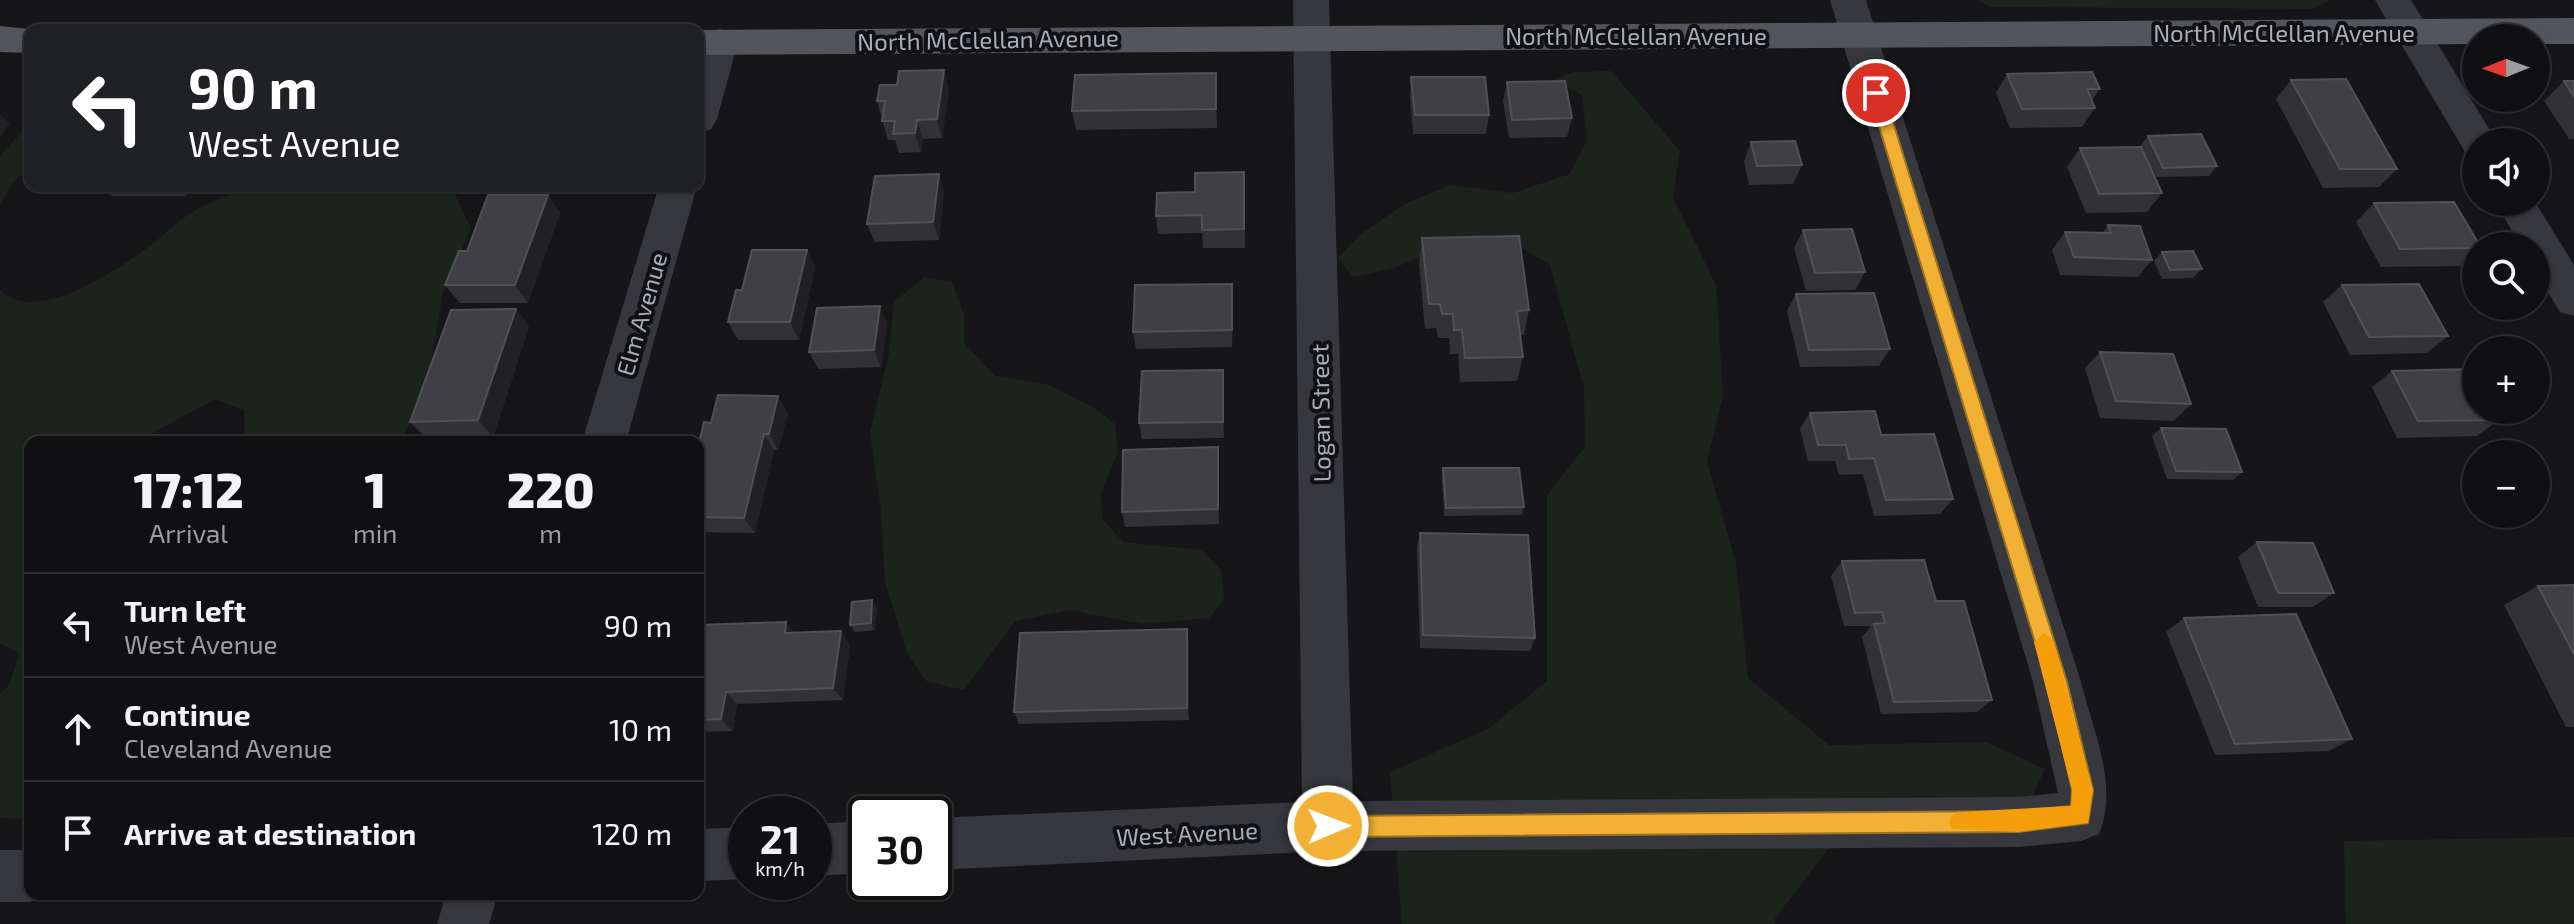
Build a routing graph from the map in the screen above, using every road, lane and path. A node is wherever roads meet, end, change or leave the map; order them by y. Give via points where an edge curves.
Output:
1 (2393, 0) edge
2 (1853, 17) edge
3 (1311, 18) edge
4 (2574, 31) edge
5 (2412, 32) junction
6 (0, 39) edge
7 (24, 40) edge
8 (709, 42) edge
9 (704, 77) edge
10 (2470, 128) edge
11 (676, 192) edge
12 (2523, 216) edge
13 (2574, 300) edge
14 (606, 436) edge
15 (1328, 826) junction
16 (952, 843) edge
17 (728, 854) edge
18 (704, 855) edge
19 (0, 876) edge
20 (24, 876) edge
21 (470, 900) edge
22 (463, 924) edge

1 - 5 street
2 - 3 main road, North McClellan Avenue
2 - 5 main road, North McClellan Avenue
2 - 15 street, West Avenue via 2071,738 2083,790 2081,816 2019,822
3 - 8 main road, North McClellan Avenue
3 - 15 street, Logan Street
4 - 5 main road, North McClellan Avenue
5 - 10 street
6 - 7 main road
8 - 9 street
11 - 14 street, Elm Avenue
12 - 13 street
15 - 16 street, West Avenue
17 - 18 street
19 - 20 street
21 - 22 street

